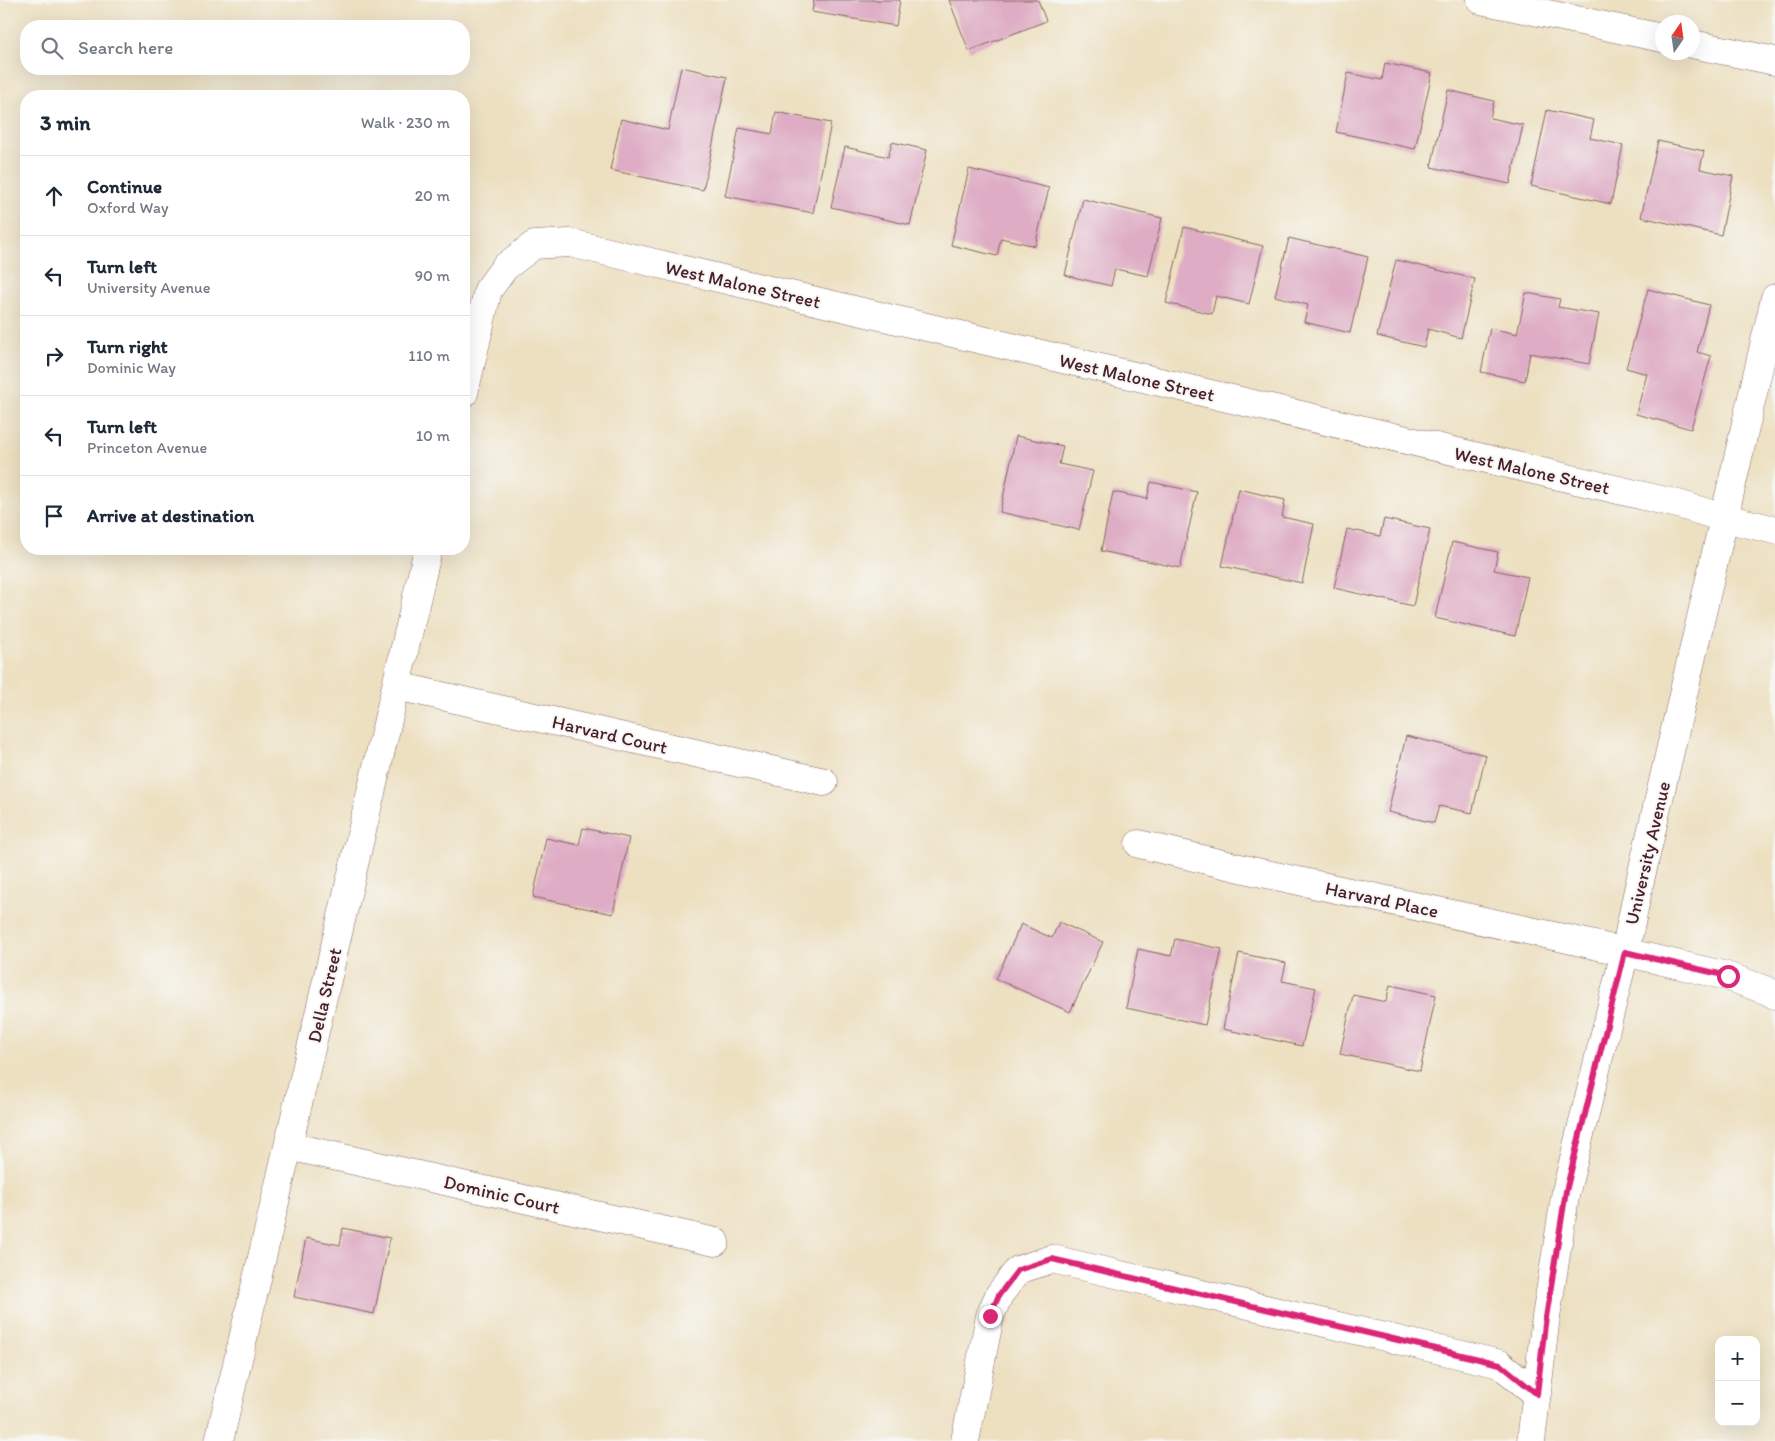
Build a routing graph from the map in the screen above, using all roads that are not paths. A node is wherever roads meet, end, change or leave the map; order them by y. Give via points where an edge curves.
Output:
1 (1481, 0) edge
2 (1655, 37) edge
3 (1700, 46) edge
4 (1775, 61) edge
5 (1775, 298) edge
6 (470, 367) edge
7 (1724, 518) junction
8 (1775, 530) edge
9 (427, 555) edge
10 (397, 686) junction
11 (824, 782) dead end
12 (1139, 844) dead end
13 (1625, 952) junction
14 (1775, 995) edge
15 (289, 1146) junction
16 (715, 1242) dead end
17 (1537, 1394) junction
18 (220, 1441) edge
19 (965, 1441) edge
20 (1531, 1441) edge

1 - 2 street
3 - 4 street
5 - 7 street, University Avenue
6 - 7 street, West Malone Street via 488,290 505,267 534,245 570,243 1668,502
7 - 8 street, West Malone Street
7 - 13 street, University Avenue
9 - 10 street, Della Street
10 - 11 street, Harvard Court
10 - 15 street, Della Street
12 - 13 street, Harvard Place
13 - 14 street, Harvard Place via 1728,976
13 - 17 street, University Avenue via 1566,1191
15 - 16 street, Dominic Court
15 - 18 street, Della Street
17 - 19 street via 1500,1364 1052,1259 1018,1270 999,1295 990,1316
17 - 20 street, University Avenue

